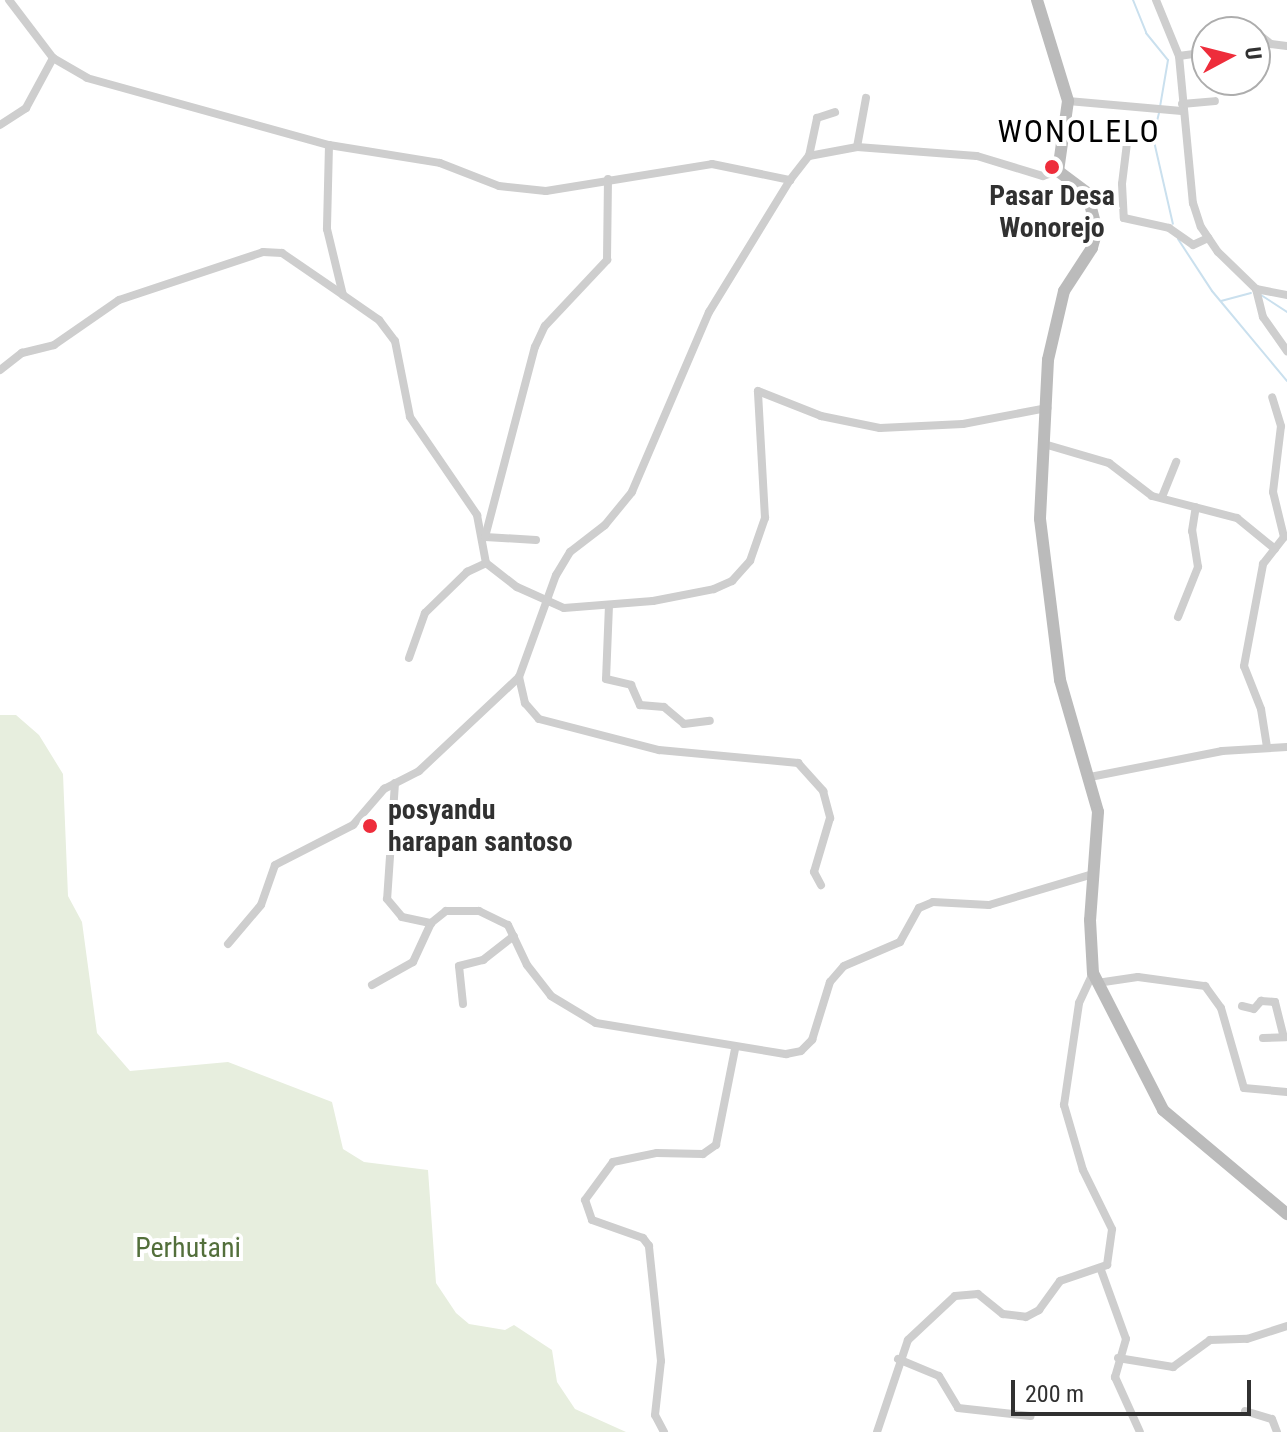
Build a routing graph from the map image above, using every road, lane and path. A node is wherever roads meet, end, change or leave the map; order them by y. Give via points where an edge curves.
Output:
1 (9, 0) edge
2 (1037, 0) edge
3 (1156, 0) edge
4 (1191, 54) edge
5 (1179, 56) junction
6 (53, 58) junction
7 (866, 98) dead end
8 (1068, 101) junction
9 (1215, 101) dead end
10 (1182, 108) junction
11 (835, 112) dead end
12 (0, 125) edge
13 (1128, 135) dead end
14 (329, 145) junction
15 (857, 147) junction
16 (809, 156) junction
17 (1058, 171) junction
18 (608, 179) junction
19 (790, 180) junction
20 (1208, 238) junction
21 (1256, 289) junction
22 (343, 295) junction
23 (1287, 295) edge
24 (1287, 351) edge
25 (0, 370) edge
26 (1272, 397) dead end
27 (1047, 408) junction
28 (1044, 444) junction
29 (1176, 462) dead end
30 (1162, 497) junction
31 (1196, 507) junction
32 (1284, 526) edge
33 (485, 537) junction
34 (536, 540) dead end
35 (1275, 549) junction
36 (486, 563) junction
37 (545, 600) junction
38 (609, 605) junction
39 (1178, 617) dead end
40 (409, 658) dead end
41 (519, 677) junction
42 (710, 721) dead end
43 (1267, 747) junction
44 (1287, 747) edge
45 (1090, 777) junction
46 (395, 783) junction
47 (1093, 874) junction
48 (821, 885) dead end
49 (431, 923) junction
50 (514, 936) junction
51 (228, 944) dead end
52 (1095, 978) junction
53 (372, 985) dead end
54 (463, 1004) dead end
55 (1242, 1006) dead end
56 (1286, 1037) edge
57 (1263, 1038) dead end
58 (735, 1049) junction
59 (1287, 1092) edge
60 (1287, 1214) edge
61 (1101, 1270) junction
62 (1287, 1326) edge
63 (1118, 1358) junction
64 (898, 1359) junction
65 (1245, 1411) dead end
66 (1031, 1416) dead end
67 (1131, 1428) edge
68 (664, 1432) edge
69 (877, 1432) edge
70 (1140, 1432) edge
71 (1277, 1432) edge

1 - 6 street
2 - 8 main road
3 - 5 street
4 - 5 street
5 - 10 street
6 - 12 street via 26,108
6 - 14 street via 87,78
7 - 15 street
8 - 10 street
8 - 17 main road
9 - 10 street
10 - 20 street via 1193,203
11 - 16 street via 817,118
13 - 20 street via 1124,218 1169,228 1193,245
14 - 18 street via 440,163 479,180 520,189 569,189
14 - 22 street via 327,229
15 - 16 street
15 - 17 street via 977,156 1043,176
16 - 19 street
17 - 27 main road via 1087,193 1097,230 1092,248 1064,291 1048,360
18 - 19 street via 712,164
18 - 33 street via 607,260 545,326 535,347
19 - 37 street via 709,312 632,492 605,525 570,552
20 - 21 street
21 - 23 street
21 - 24 street via 1267,326
22 - 25 street via 282,253 267,251 119,300 54,345 22,353
22 - 33 street via 379,320 395,341 410,417 459,485
26 - 32 street via 1281,426 1273,492
27 - 28 main road
27 - 38 street via 963,424 880,428 821,416 758,391 765,518 750,561 732,581 714,589
28 - 30 street via 1097,457 1141,490
28 - 45 main road via 1044,563 1060,680
29 - 30 street
30 - 31 street
31 - 35 street via 1237,518
31 - 39 street via 1192,531 1198,567
32 - 35 street via 1284,539
33 - 34 street
33 - 36 street
35 - 43 street via 1263,564 1244,666 1261,709
36 - 37 street
36 - 40 street via 467,572 425,613
37 - 38 street via 564,608
37 - 41 street
38 - 42 street via 606,679 631,685 640,705 664,707 684,724
41 - 46 street via 419,771
41 - 48 street via 525,703 539,719 659,750 798,763 823,791 830,818 814,872
43 - 44 street
43 - 45 street
45 - 47 main road via 1098,812
46 - 49 street via 387,899 402,917
46 - 51 street via 345,830 275,865 261,905
47 - 52 main road
47 - 58 street via 989,905 926,904 900,942 844,966 830,982 807,1047 786,1054
49 - 50 street via 446,911 479,911 508,925
49 - 53 street via 413,962
50 - 54 street via 483,960 459,966
50 - 58 street via 551,996 596,1023
52 - 59 street via 1146,977 1205,986 1221,1008 1244,1088
52 - 60 main road via 1163,1110
52 - 61 street via 1079,1003 1064,1105 1083,1170 1112,1229 1111,1255
55 - 56 street via 1254,1009 1261,1001 1275,1002
56 - 57 street
58 - 68 street via 716,1145 703,1154 657,1153 613,1162 585,1200 592,1220 643,1238 649,1246 661,1361 655,1415
61 - 63 street via 1126,1339
61 - 64 street via 1060,1281 1039,1310 1026,1317 1003,1314 978,1294 955,1296 908,1340
62 - 63 street via 1247,1339 1210,1340 1173,1367
63 - 67 street via 1115,1377
64 - 66 street via 939,1376 958,1408
64 - 69 street
65 - 71 street via 1272,1419
67 - 70 street

